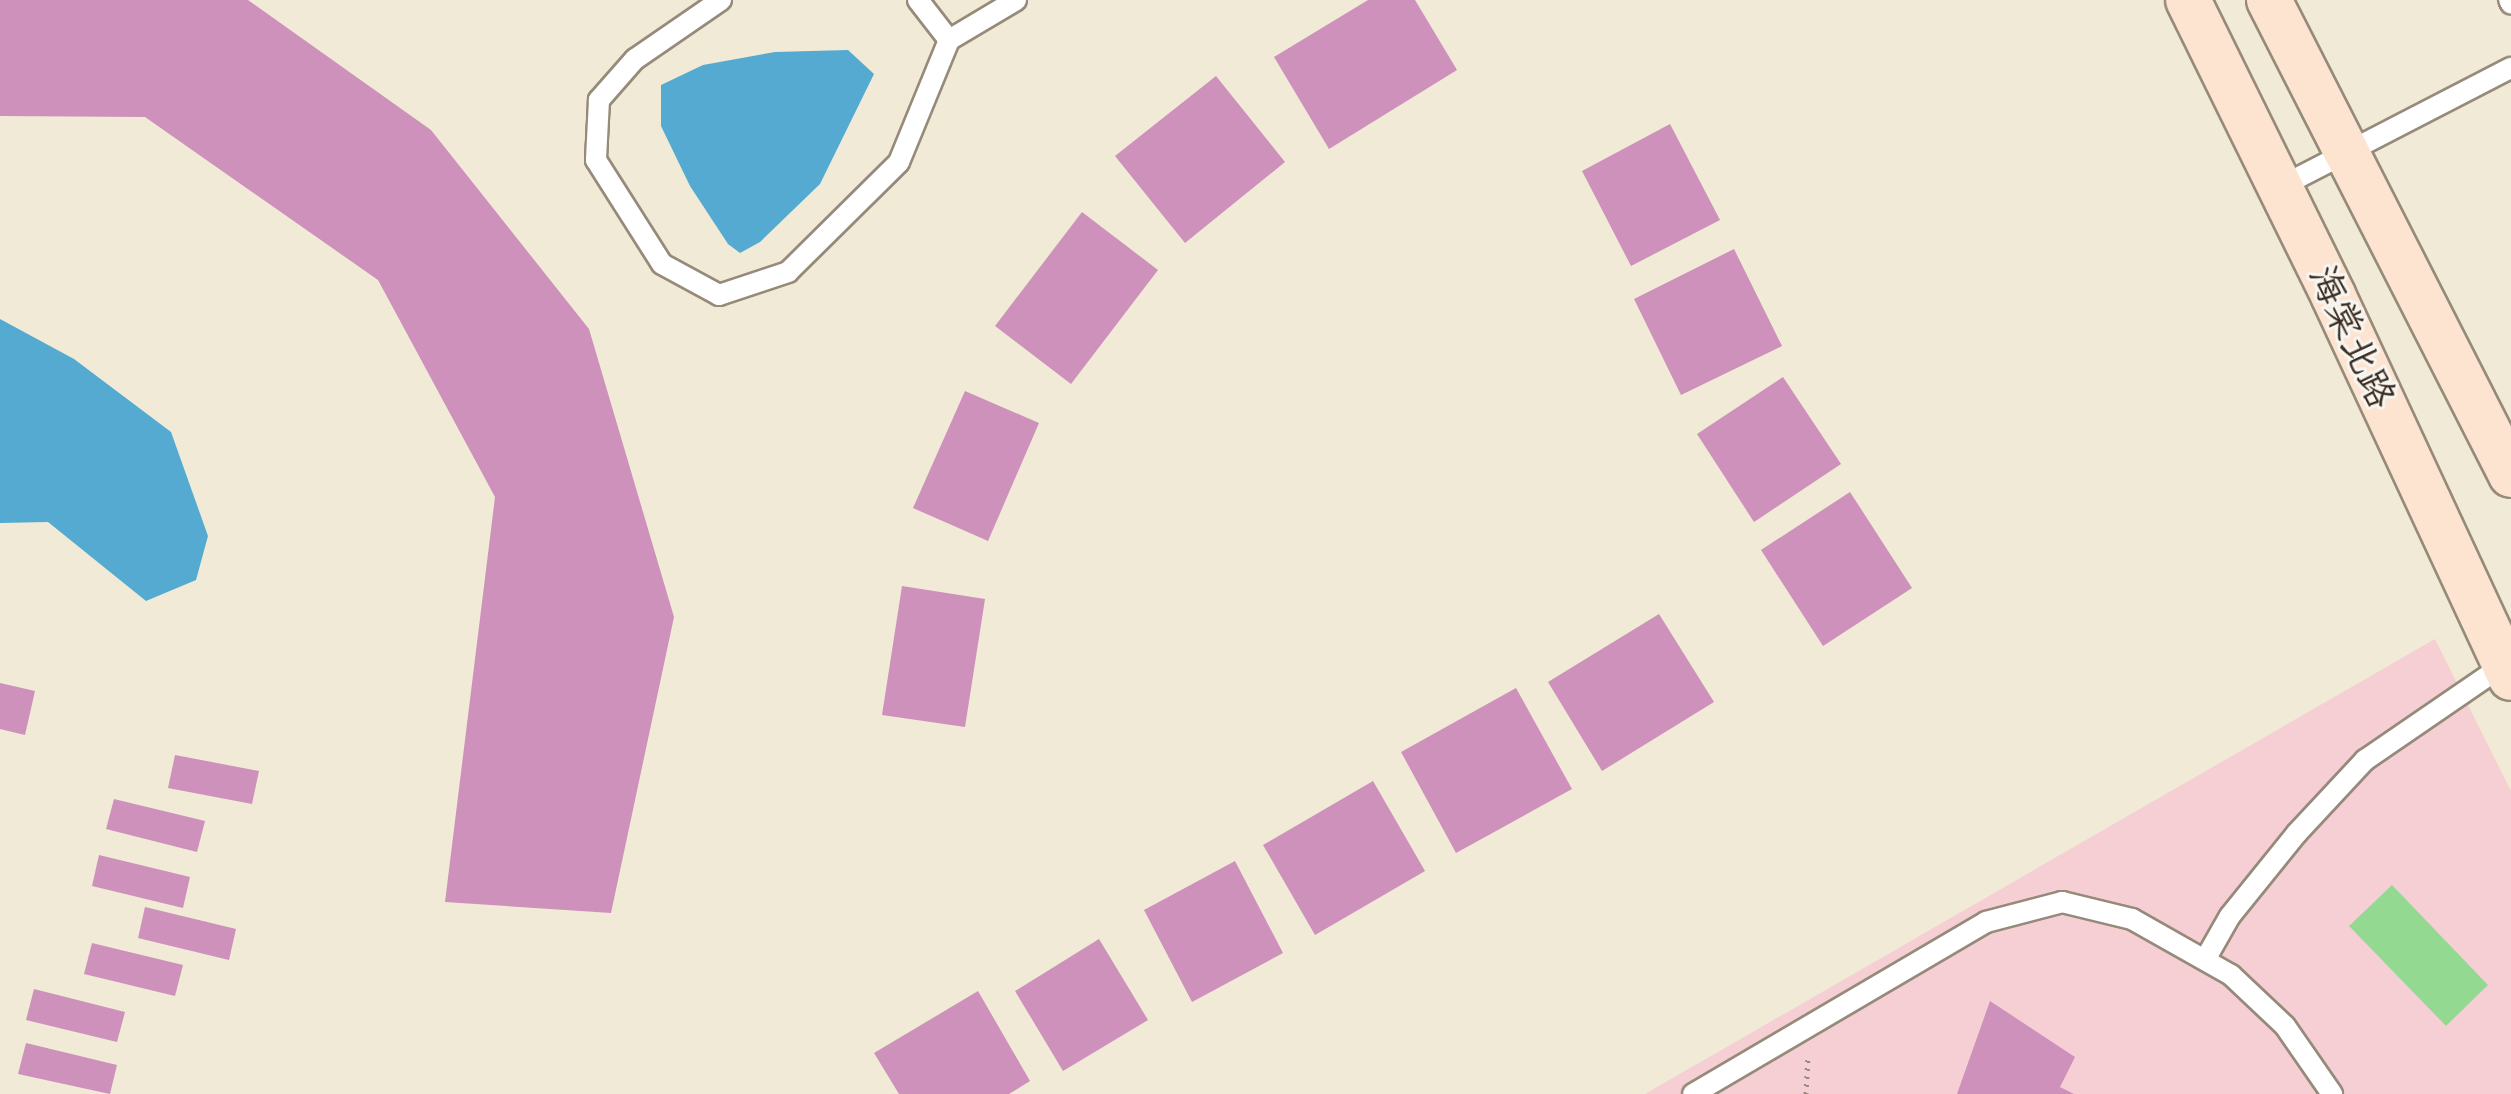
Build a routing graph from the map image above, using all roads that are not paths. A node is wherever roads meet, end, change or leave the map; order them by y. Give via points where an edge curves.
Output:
1 (721, 0) edge
2 (918, 0) edge
3 (1016, 0) edge
4 (2188, 0) edge
5 (2269, 0) edge
6 (949, 40) junction
7 (2511, 68) edge
8 (2280, 187) junction
9 (2511, 475) edge
10 (2508, 671) edge
11 (2206, 958) junction
12 (1693, 1094) edge
13 (2332, 1094) edge

1 - 6 lane via 635,59 599,100 596,160 662,264 719,295 788,272 899,162
2 - 6 lane
3 - 6 lane
4 - 8 main road, 海棠北路
5 - 9 main road, 海棠北路
7 - 8 lane
8 - 10 main road, 海棠北路
10 - 11 lane via 2365,760 2277,857 2230,916
11 - 12 lane via 2132,919 2062,902 1986,922
11 - 13 lane via 2285,1026

